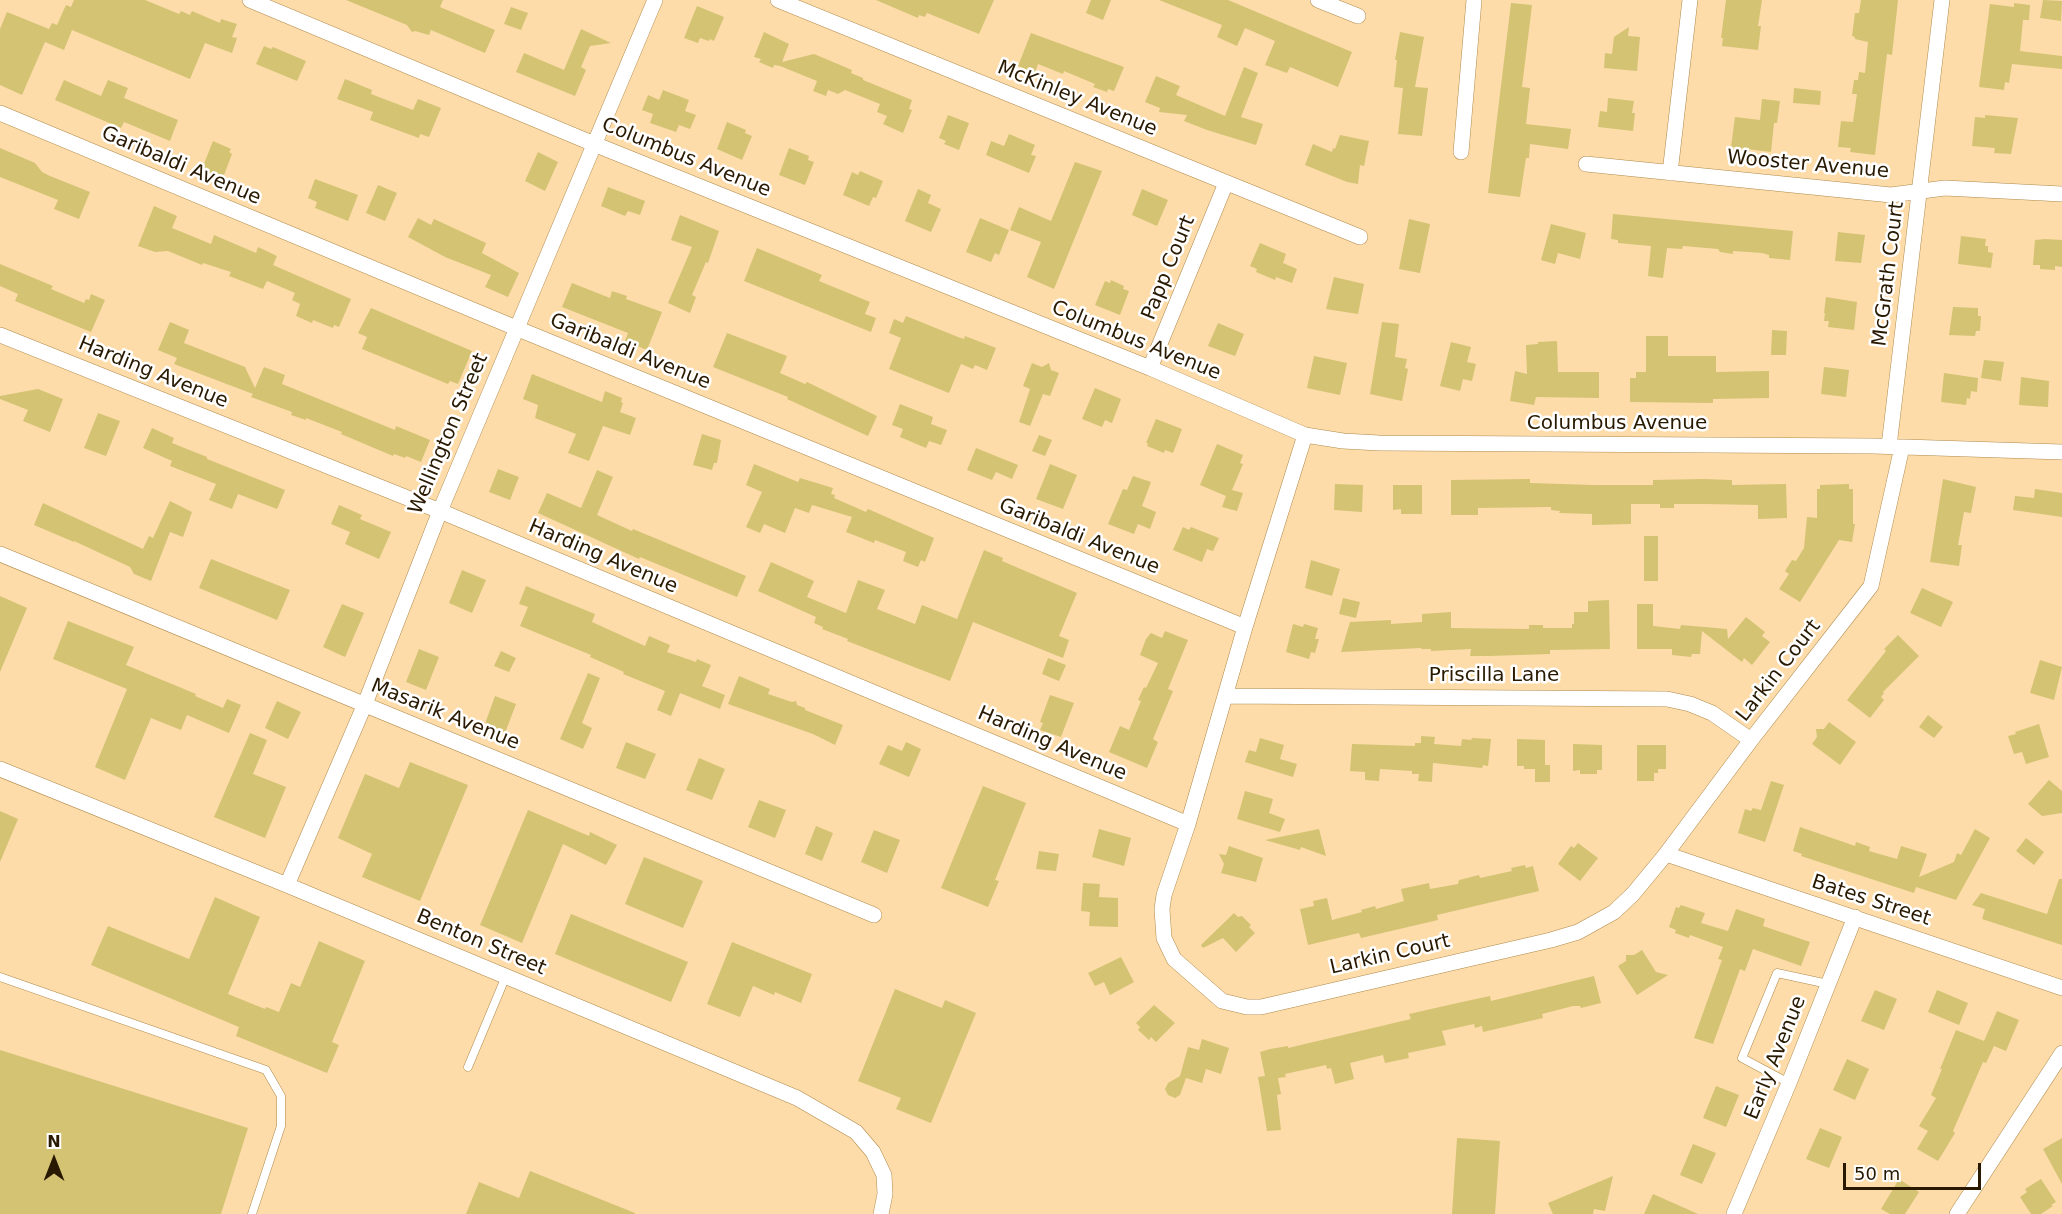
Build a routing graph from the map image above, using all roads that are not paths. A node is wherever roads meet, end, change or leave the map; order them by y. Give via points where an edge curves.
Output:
1 (250, 0) edge
2 (655, 0) edge
3 (778, 0) edge
4 (1318, 0) edge
5 (1474, 0) edge
6 (1690, 0) edge
7 (1942, 0) edge
8 (1358, 16) dead end
9 (0, 113) edge
10 (594, 144) junction
11 (1461, 152) dead end
12 (1587, 165) dead end
13 (1670, 173) junction
14 (1226, 183) junction
15 (1921, 191) junction
16 (2062, 194) edge
17 (1360, 237) dead end
18 (516, 328) junction
19 (0, 335) edge
20 (1150, 368) junction
21 (1305, 435) junction
22 (1895, 446) junction
23 (2062, 452) edge
24 (440, 511) junction
25 (0, 554) edge
26 (1245, 627) junction
27 (1226, 696) junction
28 (365, 704) junction
29 (1751, 740) junction
30 (0, 769) edge
31 (1188, 824) junction
32 (1666, 854) junction
33 (287, 885) junction
34 (874, 915) dead end
35 (1855, 917) junction
36 (506, 976) junction
37 (0, 977) edge
38 (1828, 984) junction
39 (2062, 988) edge
40 (2060, 1063) edge
41 (468, 1067) dead end
42 (1789, 1083) junction
43 (252, 1214) edge
44 (881, 1214) edge
45 (1734, 1214) edge
46 (1957, 1214) edge

1 - 10 street, Columbus Avenue
2 - 10 street, Wellington Street
3 - 14 street, McKinley Avenue
4 - 8 street
5 - 11 street
6 - 13 street
7 - 15 street, McGrath Court
9 - 18 street, Garibaldi Avenue
10 - 18 street, Wellington Street
10 - 20 street, Columbus Avenue
12 - 13 street, Wooster Avenue
13 - 15 street, Wooster Avenue via 1891,195
14 - 17 street, McKinley Avenue
14 - 20 street, Papp Court
15 - 16 street, Wooster Avenue via 1945,188
15 - 22 street, McGrath Court
18 - 24 street, Wellington Street
18 - 26 street, Garibaldi Avenue
19 - 24 street, Harding Avenue
20 - 21 street, Columbus Avenue
21 - 22 street, Columbus Avenue via 1379,443
21 - 26 street, Larkin Court
22 - 23 street, Columbus Avenue
22 - 29 street, Larkin Court via 1872,586
24 - 28 street, Wellington Street
24 - 31 street, Harding Avenue
25 - 28 street, Masarik Avenue
26 - 27 street, Larkin Court
27 - 29 street, Priscilla Lane via 1667,699 1712,713
27 - 31 street, Larkin Court
28 - 33 street, Wellington Street
28 - 34 street, Masarik Avenue
29 - 32 street, Larkin Court
30 - 33 street, Benton Street
31 - 32 street, Larkin Court via 1164,895 1164,938 1174,959 1209,992 1222,1001 1247,1007 1578,932 1614,912
32 - 35 street, Bates Street
33 - 36 street, Benton Street
35 - 38 street, Early Avenue
35 - 39 street, Bates Street
36 - 41 lane
36 - 44 street, Benton Street via 830,1115 856,1132 873,1152 884,1176
37 - 43 lane via 266,1070 281,1096 281,1126
38 - 42 street, Early Avenue
38 - 42 lane via 1777,973 1742,1058
40 - 46 street
42 - 45 street, Early Avenue

